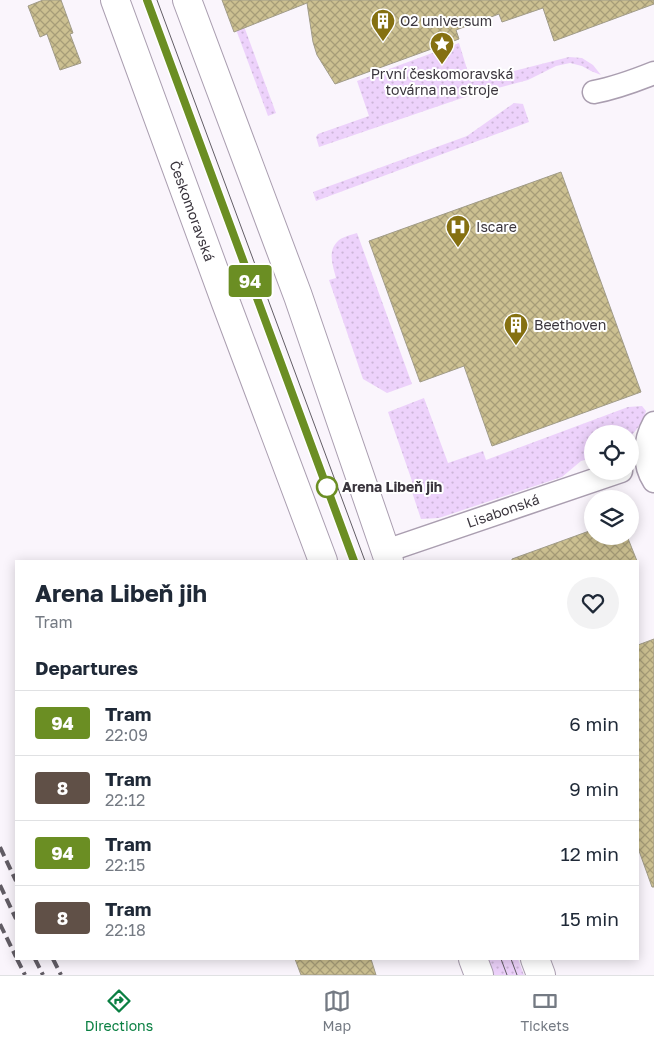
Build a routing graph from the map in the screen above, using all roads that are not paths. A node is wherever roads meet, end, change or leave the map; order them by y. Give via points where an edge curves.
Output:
1 (115, 0) edge
2 (187, 0) edge
3 (654, 73) edge
4 (594, 92) dead end
5 (654, 423) edge
6 (643, 471) edge
7 (596, 480) edge
8 (388, 556) edge
9 (323, 560) edge
10 (472, 960) edge
11 (535, 960) edge
12 (479, 975) edge
13 (541, 975) edge

1 - 9 main road, Českomoravská
2 - 8 main road via 298,296
3 - 4 street
5 - 6 street via 646,446
7 - 8 street, Lisabonská
10 - 12 main road
11 - 13 main road

